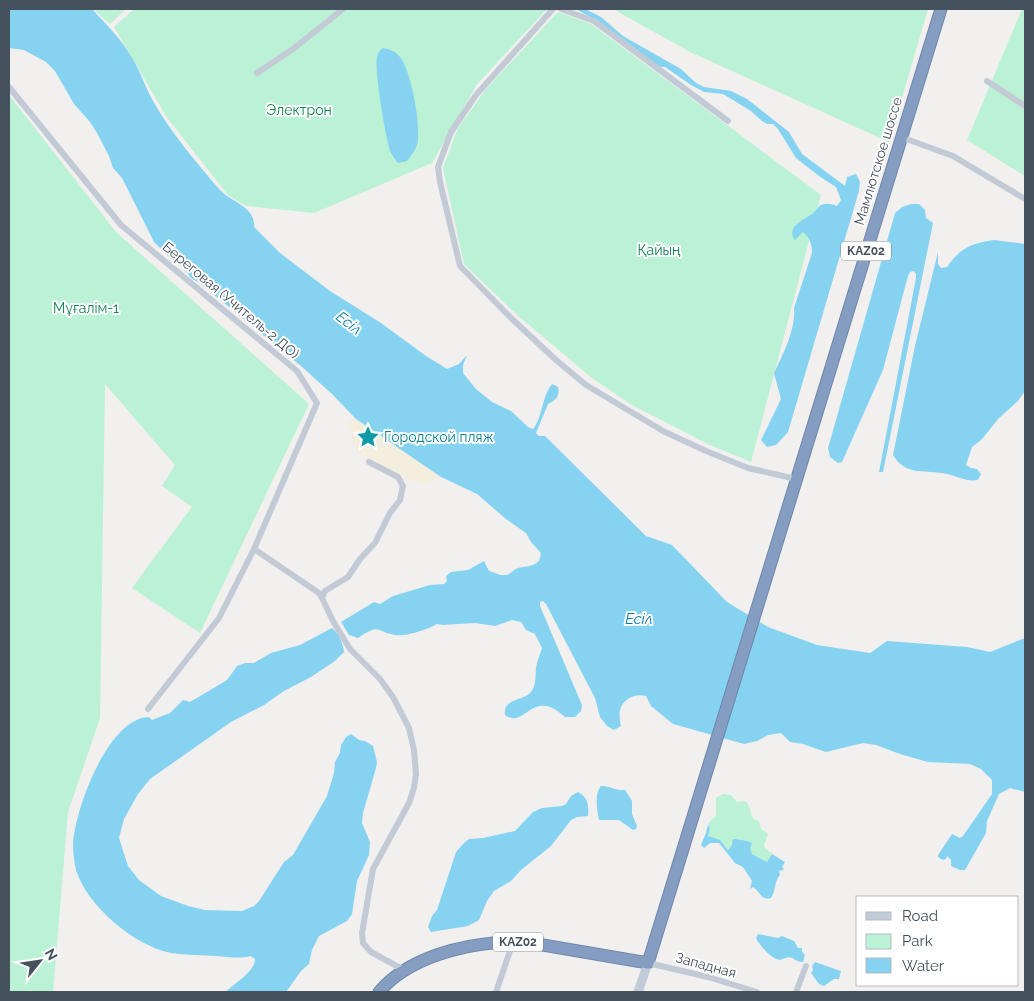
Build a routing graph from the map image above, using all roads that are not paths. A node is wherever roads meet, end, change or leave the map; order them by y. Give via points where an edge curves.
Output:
1 (343, 9) edge
2 (553, 9) edge
3 (561, 9) edge
4 (941, 9) edge
5 (257, 73) dead end
6 (987, 81) dead end
7 (9, 87) edge
8 (1025, 106) edge
9 (728, 121) dead end
10 (901, 137) junction
11 (1025, 199) edge
12 (369, 462) dead end
13 (796, 479) junction
14 (254, 549) junction
15 (322, 598) junction
16 (148, 709) dead end
17 (513, 942) junction
18 (648, 963) junction
19 (806, 966) dead end
20 (404, 970) junction
21 (379, 992) edge
22 (499, 992) edge
23 (638, 992) edge
24 (756, 992) edge
25 (796, 992) edge

1 - 5 street
2 - 13 street via 476,95 451,132 440,161 440,182 460,266 510,318 586,385 663,431 706,451 748,468
3 - 9 street via 594,21
4 - 10 highway, Мамлютское шоссе / KAZ02
6 - 8 street
7 - 14 street, Береговая (Учитель-2 ДО) via 120,225 297,371 317,402
10 - 11 street via 954,156
10 - 13 highway, Мамлютское шоссе / KAZ02
12 - 15 street via 398,477 403,486 400,500 375,543 348,577 325,591
13 - 18 highway, Мамлютское шоссе / KAZ02
14 - 15 street
14 - 16 street via 219,618
15 - 20 street via 350,648 393,697 409,728 414,750 414,788 373,869 362,933 362,943 371,952
17 - 18 highway, KAZ02
17 - 20 highway, KAZ02 via 457,949
17 - 22 street
18 - 23 main road
18 - 24 street, Западная
19 - 25 street
20 - 21 highway, KAZ02

